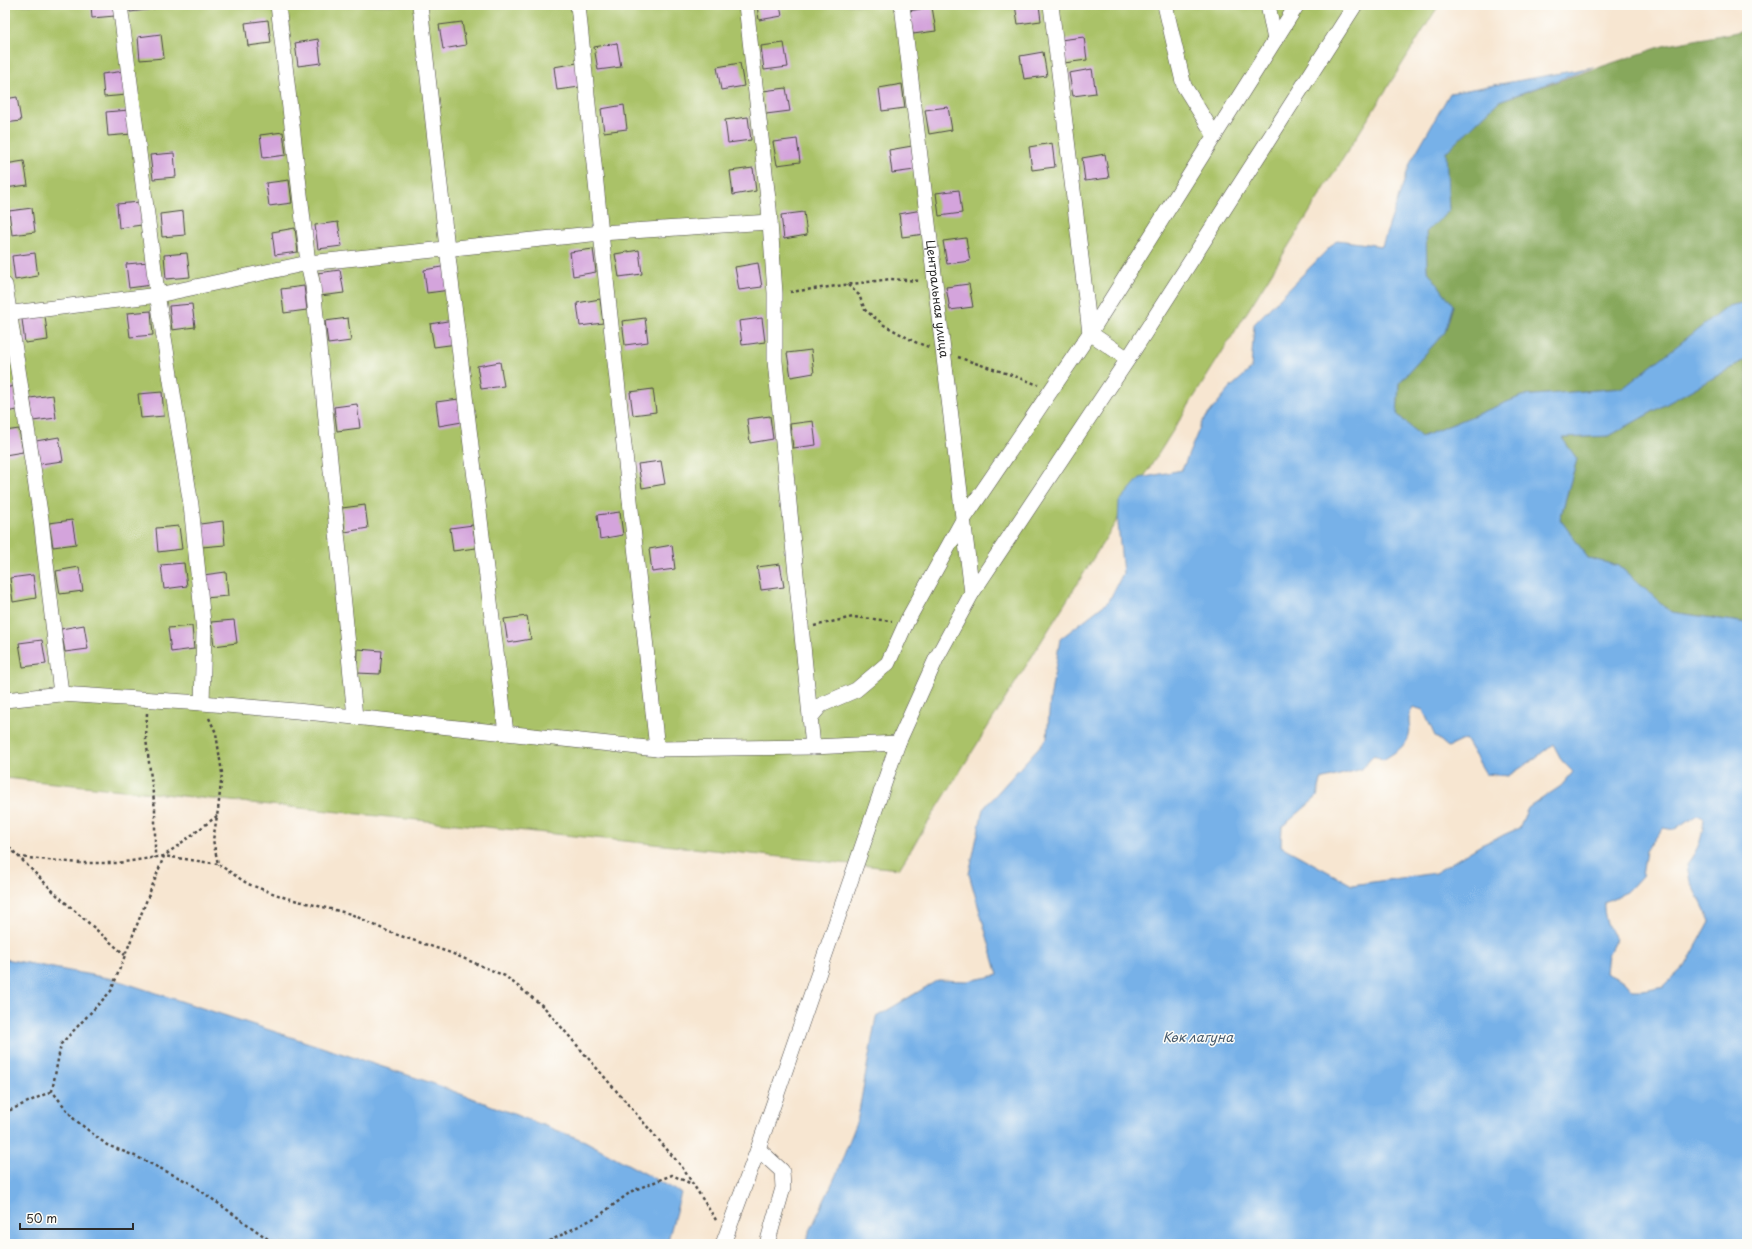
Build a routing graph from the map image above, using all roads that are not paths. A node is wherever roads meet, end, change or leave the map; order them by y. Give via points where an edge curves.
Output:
1 (120, 5) edge
2 (278, 5) edge
3 (420, 5) edge
4 (578, 5) edge
5 (746, 5) edge
6 (902, 5) edge
7 (1051, 5) edge
8 (1165, 5) edge
9 (1268, 5) edge
10 (1297, 5) edge
11 (1356, 5) edge
12 (1275, 40) junction
13 (1215, 136) junction
14 (770, 222) junction
15 (601, 233) junction
16 (447, 248) junction
17 (308, 263) junction
18 (5, 285) edge
19 (158, 295) junction
20 (7, 314) edge
21 (1090, 333) junction
22 (1128, 359) junction
23 (963, 520) junction
24 (972, 593) junction
25 (61, 694) junction
26 (5, 700) edge
27 (202, 703) junction
28 (355, 717) junction
29 (811, 717) junction
30 (506, 733) junction
31 (898, 743) junction
32 (813, 747) junction
33 (657, 749) junction
34 (758, 1149) junction
35 (724, 1239) edge
36 (767, 1244) edge

1 - 19 street
2 - 17 street
3 - 16 street
4 - 15 street
5 - 14 street
6 - 23 street, Центральная улица
7 - 21 street
8 - 13 street via 1184,86
9 - 12 street
10 - 12 street
11 - 22 street
12 - 13 street
13 - 21 street
14 - 15 street
14 - 29 street via 775,293 775,361
15 - 16 street
15 - 33 street
16 - 17 street
16 - 30 street
17 - 19 street
17 - 28 street via 313,286
18 - 20 street
19 - 20 street
19 - 27 street via 191,505 204,632
20 - 25 street via 41,518
21 - 22 street
21 - 23 street
22 - 24 street
23 - 24 street, Центральная улица
23 - 29 street via 907,621 888,663 856,690 821,705
24 - 31 street via 936,659
25 - 26 street
25 - 27 street
27 - 28 street
28 - 30 street
29 - 32 street
30 - 33 street
31 - 32 street
31 - 34 street
32 - 33 street
34 - 35 street
34 - 36 street via 782,1171 783,1188

